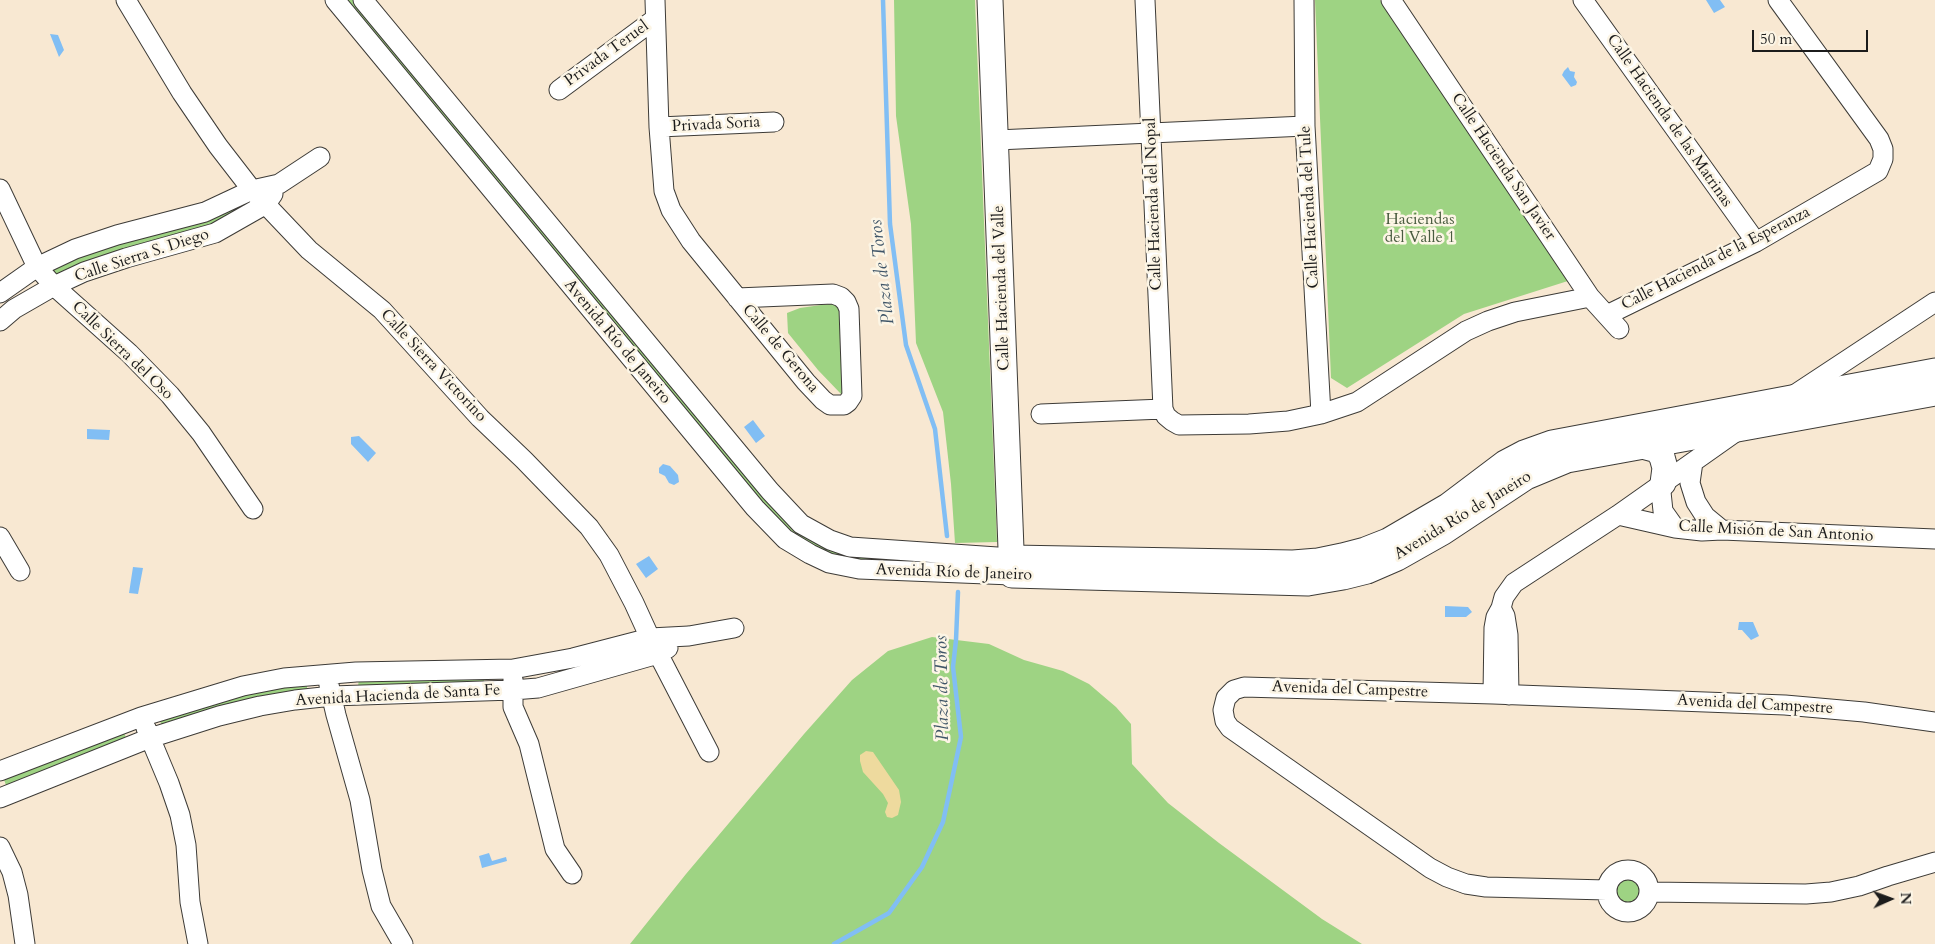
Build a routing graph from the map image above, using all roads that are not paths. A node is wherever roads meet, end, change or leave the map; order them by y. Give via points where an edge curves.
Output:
1 (126, 0) edge
2 (335, 0) edge
3 (363, 0) edge
4 (640, 0) edge
5 (655, 0) edge
6 (990, 0) edge
7 (1145, 0) edge
8 (1304, 0) edge
9 (1392, 0) edge
10 (1583, 0) edge
11 (1778, 0) edge
12 (655, 19) junction
13 (559, 90) dead end
14 (774, 122) dead end
15 (1305, 126) junction
16 (659, 127) junction
17 (1151, 132) junction
18 (997, 140) junction
19 (320, 156) dead end
20 (279, 184) junction
21 (0, 189) edge
22 (252, 190) junction
23 (266, 204) junction
24 (1756, 242) junction
25 (37, 266) junction
26 (54, 286) junction
27 (0, 293) edge
28 (1590, 297) junction
29 (738, 298) junction
30 (1935, 302) edge
31 (1607, 315) junction
32 (0, 321) edge
33 (1619, 329) dead end
34 (1935, 371) edge
35 (1935, 393) edge
36 (1789, 398) junction
37 (1163, 409) junction
38 (1041, 414) dead end
39 (1321, 414) junction
40 (1741, 428) junction
41 (1642, 446) junction
42 (1693, 462) junction
43 (1663, 483) junction
44 (253, 509) dead end
45 (1618, 515) junction
46 (1675, 528) junction
47 (1722, 530) junction
48 (0, 537) edge
49 (1935, 539) edge
50 (1012, 567) junction
51 (20, 571) dead end
52 (734, 628) dead end
53 (654, 646) junction
54 (513, 669) junction
55 (327, 673) junction
56 (513, 690) junction
57 (1501, 694) junction
58 (332, 696) junction
59 (141, 717) junction
60 (1935, 722) edge
61 (150, 738) junction
62 (710, 752) dead end
63 (0, 771) edge
64 (0, 798) edge
65 (0, 847) edge
66 (1935, 862) edge
67 (572, 874) dead end
68 (1607, 890) junction
69 (1649, 892) junction
70 (25, 944) edge
71 (198, 944) edge
72 (403, 944) edge

1 - 22 street, Calle Sierra Victorino via 182,94
2 - 50 street, Avenida Río de Janeiro via 755,508 786,539 829,563 859,569
3 - 50 street, Avenida Río de Janeiro via 770,491 801,524 850,547
4 - 12 street
5 - 12 street, Calle de Gerona
6 - 18 main road, Calle Hacienda del Valle
7 - 17 street, Calle Hacienda del Nopal
8 - 15 street, Calle Hacienda del Tule
9 - 28 street, Calle Hacienda San Javier
10 - 24 street, Calle Hacienda de las Matrinas
11 - 24 street, Calle Hacienda de la Esperanza via 1879,139 1883,160 1878,171
12 - 13 street, Privada Teruel
12 - 16 street, Calle de Gerona
14 - 16 street, Privada Soria
15 - 17 street
15 - 39 street, Calle Hacienda del Tule
16 - 29 street, Calle de Gerona via 664,191 671,210
17 - 18 street
17 - 37 street, Calle Hacienda del Nopal
18 - 50 main road, Calle Hacienda del Valle
19 - 20 street, Calle Sierra S. Diego
20 - 22 street, Calle Sierra S. Diego
20 - 23 street, Calle Sierra S. Diego
21 - 25 street, Calle Sierra del Oso
22 - 23 street, Calle Sierra Victorino
22 - 25 street, Calle Sierra S. Diego via 205,212 109,238
23 - 26 street, Calle Sierra S. Diego via 215,233 126,258
23 - 53 street, Calle Sierra Victorino via 310,250 382,310 480,418 589,527 609,555
24 - 31 street, Calle Hacienda de la Esperanza
25 - 26 street, Calle Sierra del Oso
25 - 27 street, Calle Sierra S. Diego
26 - 32 street, Calle Sierra S. Diego
26 - 44 street, Calle Sierra del Oso via 129,353 170,395 201,433
28 - 31 street, Calle Hacienda San Javier
28 - 39 street via 1515,312 1488,321 1466,331 1357,402
29 - 29 street, Calle de Gerona via 833,294 841,297 848,309 852,396 848,402 838,406 823,400
30 - 36 street
31 - 33 street, Calle Hacienda San Javier
34 - 36 main road, Avenida Río de Janeiro
35 - 40 main road, Avenida Río de Janeiro
36 - 40 street
36 - 50 main road, Avenida Río de Janeiro via 1552,443 1505,463 1448,506 1388,541 1334,558 1293,563
37 - 38 street
37 - 39 street via 1172,422 1179,425 1288,421
40 - 41 main road, Avenida Río de Janeiro
40 - 42 street
41 - 43 main road via 1657,450 1662,457 1665,468
41 - 50 main road, Avenida Río de Janeiro via 1567,460 1542,469 1397,558 1343,577 1308,583
42 - 43 street
42 - 47 street via 1690,483 1696,502 1705,516
43 - 45 street
43 - 46 street via 1663,511
45 - 46 street, Calle Misión de San Antonio
45 - 57 street via 1514,583 1504,597 1502,608 1508,635
46 - 47 street, Calle Misión de San Antonio
47 - 49 street, Calle Misión de San Antonio
48 - 51 street
52 - 53 street
53 - 54 street, Avenida Hacienda de Santa Fe
53 - 56 street, Avenida Hacienda de Santa Fe via 538,688
53 - 62 street, Calle Sierra Victorino
54 - 55 street, Avenida Hacienda de Santa Fe
54 - 56 street
55 - 58 street
55 - 59 street, Avenida Hacienda de Santa Fe via 243,686
56 - 58 street, Avenida Hacienda de Santa Fe
56 - 67 street via 513,707 529,744 555,849
57 - 60 street, Avenida del Campestre via 1785,705
57 - 68 street, Avenida del Campestre via 1244,687 1234,690 1226,698 1223,710 1230,728 1430,868 1448,877 1486,887
58 - 61 street, Avenida Hacienda de Santa Fe via 260,706
58 - 72 street via 360,800 381,906
59 - 61 street
59 - 63 street, Avenida Hacienda de Santa Fe
61 - 64 street, Avenida Hacienda de Santa Fe
61 - 71 street via 180,815
65 - 70 street via 18,895
66 - 69 street via 1832,892
68 - 69 street via 1612,878 1629,870 1645,879
68 - 69 street via 1610,901 1618,910 1630,912 1645,903

